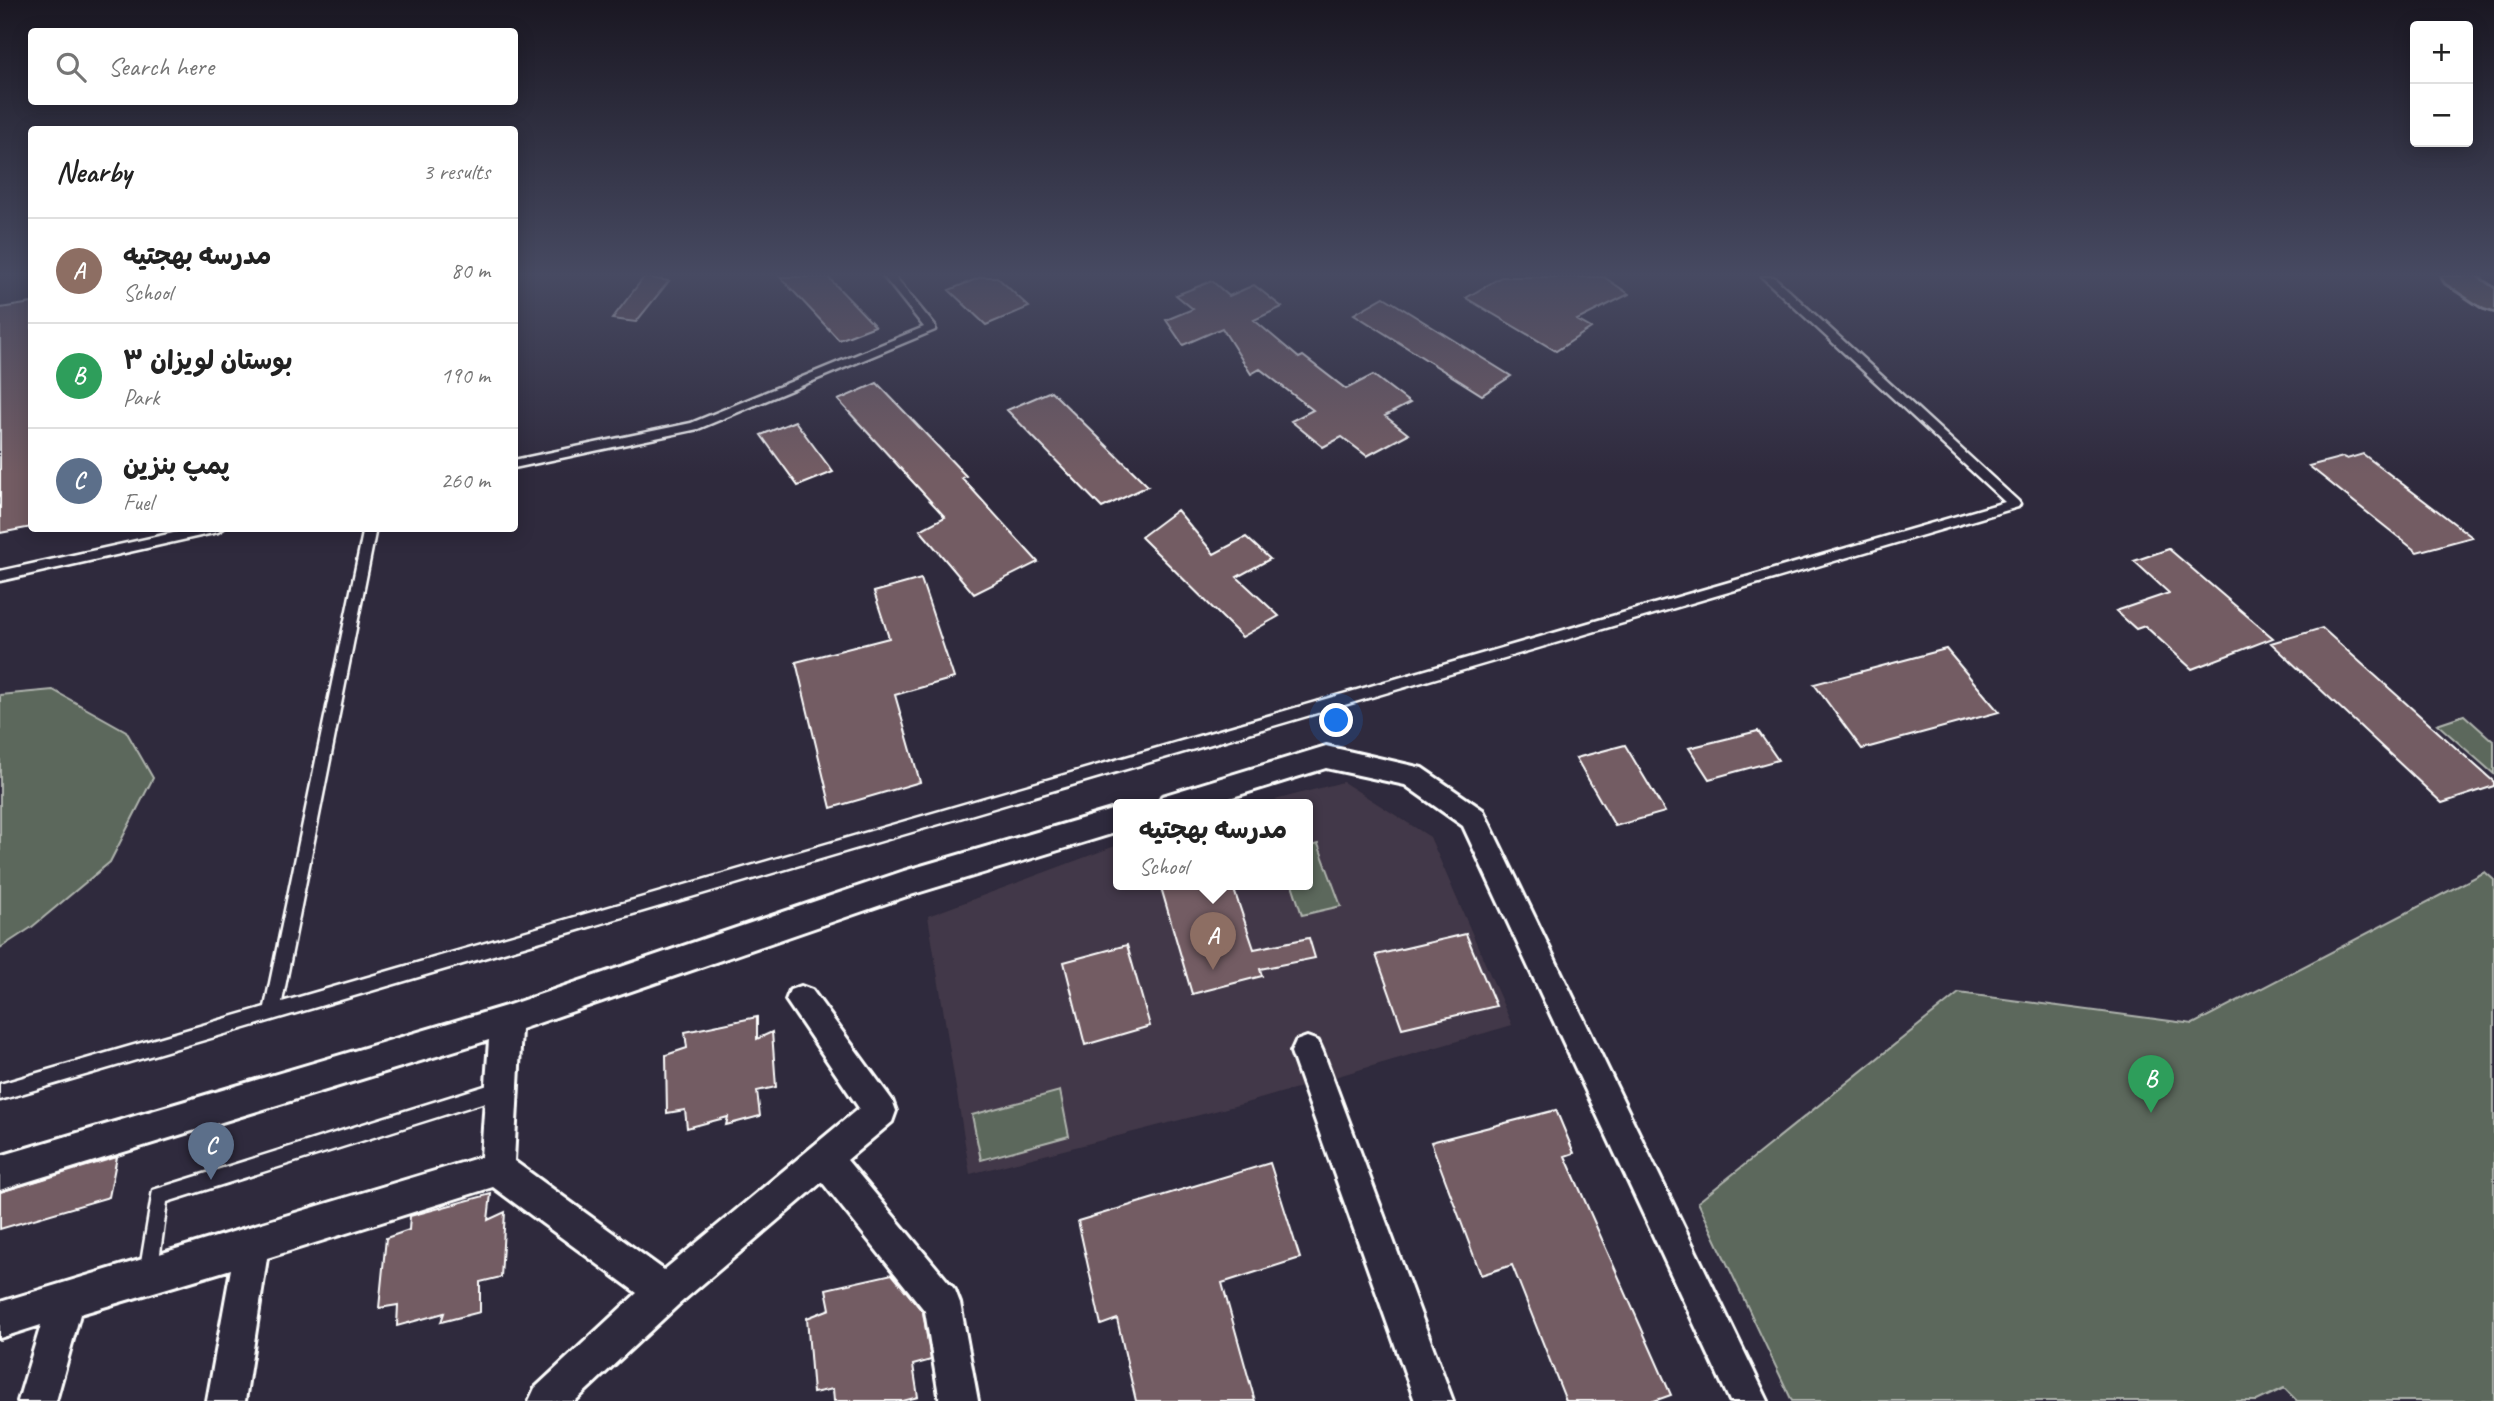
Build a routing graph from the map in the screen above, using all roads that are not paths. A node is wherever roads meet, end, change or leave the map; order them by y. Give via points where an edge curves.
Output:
1 (896, 342) edge
2 (1838, 342) edge
3 (518, 463) edge
4 (200, 532) edge
5 (369, 532) edge
6 (0, 576) edge
7 (1188, 799) edge
8 (1113, 821) edge
9 (801, 1000) dead end
10 (272, 1013) junction
11 (506, 1020) junction
12 (1307, 1052) dead end
13 (503, 1088) junction
14 (0, 1092) edge
15 (824, 1158) junction
16 (497, 1169) junction
17 (0, 1172) edge
18 (253, 1245) junction
19 (148, 1277) junction
20 (665, 1292) junction
21 (66, 1300) junction
22 (0, 1320) edge
23 (37, 1401) edge
24 (226, 1401) edge
25 (548, 1401) edge
26 (959, 1401) edge
27 (1434, 1401) edge
28 (1749, 1401) edge

1 - 3 lane via 694,426
2 - 10 lane via 2014,504
4 - 6 lane
5 - 10 lane
7 - 28 street via 1326,757 1412,776 1473,818
8 - 11 street via 904,884
9 - 15 street via 880,1111
10 - 14 lane
11 - 13 street
11 - 17 street
12 - 27 street
13 - 16 street
13 - 19 lane via 159,1196
15 - 20 street
15 - 26 street via 942,1303
16 - 18 street
16 - 20 street
18 - 19 street
18 - 24 street
19 - 21 street
20 - 25 street
21 - 22 street
21 - 23 street

